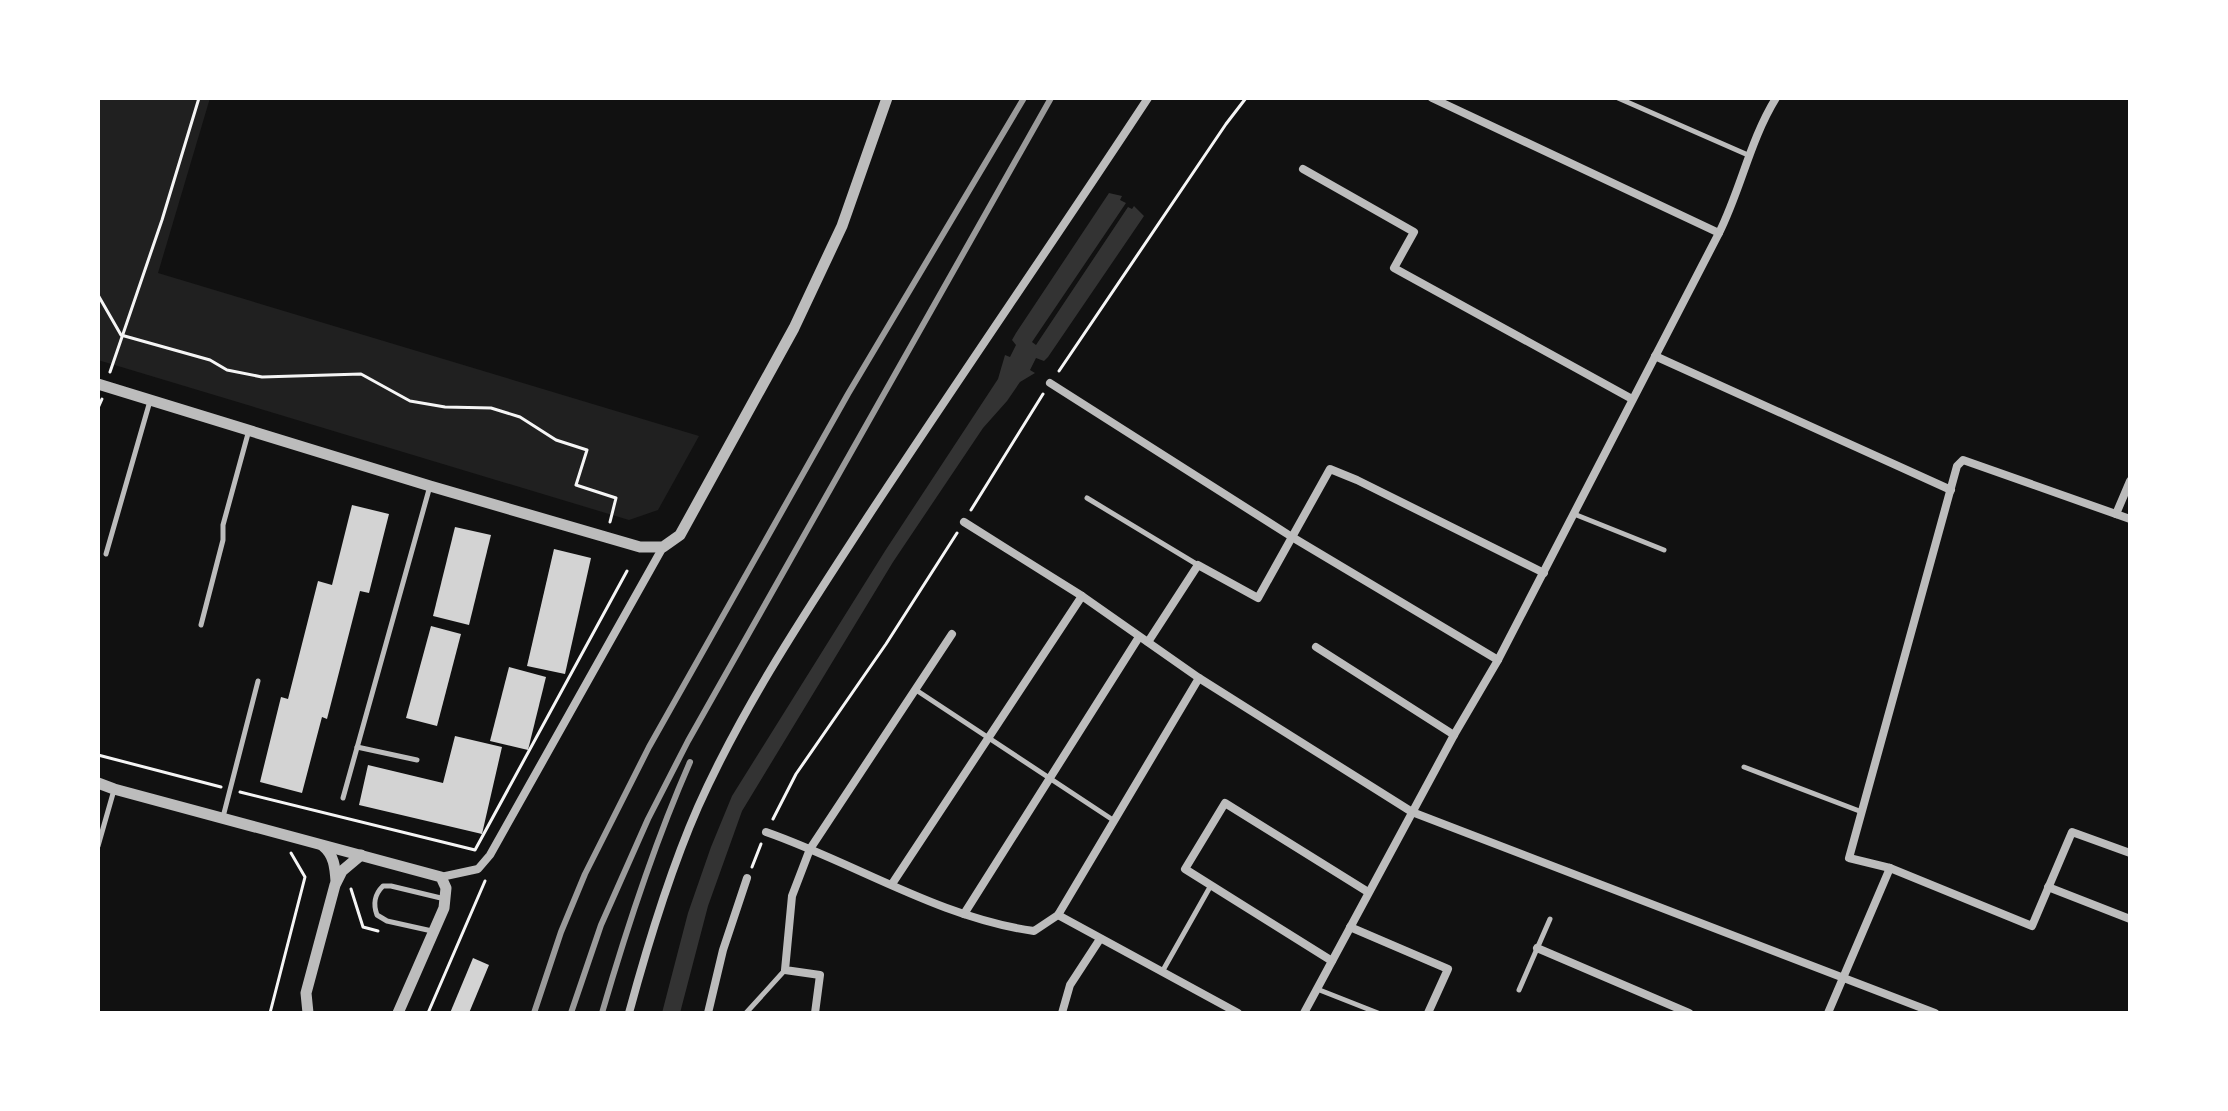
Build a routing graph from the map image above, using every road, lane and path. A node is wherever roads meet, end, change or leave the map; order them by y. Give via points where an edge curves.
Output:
1 (199, 98) edge
2 (887, 98) edge
3 (1148, 98) edge
4 (1246, 98) edge
5 (1432, 98) edge
6 (1618, 98) edge
7 (1776, 98) edge
8 (1748, 155) junction
9 (1303, 169) dead end
10 (1719, 233) junction
11 (98, 295) edge
12 (121, 335) junction
13 (1655, 356) junction
14 (1050, 383) junction
15 (102, 385) edge
16 (150, 399) junction
17 (1632, 399) junction
18 (249, 429) junction
19 (2130, 481) edge
20 (430, 486) junction
21 (1951, 490) junction
22 (1087, 498) dead end
23 (1574, 514) junction
24 (2116, 514) junction
25 (2130, 519) edge
26 (964, 522) junction
27 (607, 537) junction
28 (1292, 537) junction
29 (663, 547) junction
30 (1664, 550) dead end
31 (106, 554) dead end
32 (1198, 565) junction
33 (1544, 573) junction
34 (1082, 596) junction
35 (201, 625) dead end
36 (952, 634) dead end
37 (1139, 637) junction
38 (1148, 642) junction
39 (1316, 647) dead end
40 (1498, 660) junction
41 (1199, 678) junction
42 (258, 681) dead end
43 (916, 690) junction
44 (1454, 735) junction
45 (988, 738) junction
46 (357, 747) junction
47 (417, 760) dead end
48 (1744, 767) dead end
49 (1050, 778) junction
50 (98, 783) edge
51 (114, 789) junction
52 (343, 798) dead end
53 (1412, 812) junction
54 (1862, 812) junction
55 (223, 817) junction
56 (1113, 820) junction
57 (766, 832) junction
58 (321, 844) junction
59 (98, 846) edge
60 (289, 849) dead end
61 (810, 849) junction
62 (2130, 853) edge
63 (361, 855) junction
64 (1890, 868) junction
65 (441, 877) junction
66 (747, 878) joint
67 (486, 880) dead end
68 (336, 881) junction
69 (892, 884) junction
70 (1210, 887) junction
71 (2048, 887) junction
72 (1368, 892) junction
73 (445, 899) junction
74 (964, 914) junction
75 (1058, 915) junction
76 (1550, 919) dead end
77 (2130, 919) edge
78 (1350, 927) junction
79 (433, 931) junction
80 (1100, 939) junction
81 (1537, 948) junction
82 (1332, 961) junction
83 (785, 970) junction
84 (1162, 972) junction
85 (1843, 977) junction
86 (1317, 989) junction
87 (1519, 990) dead end
88 (270, 1013) edge
89 (308, 1013) edge
90 (398, 1013) edge
91 (428, 1013) edge
92 (629, 1013) edge
93 (708, 1013) edge
94 (746, 1013) edge
95 (815, 1013) edge
96 (1062, 1013) edge
97 (1238, 1013) edge
98 (1304, 1013) edge
99 (1378, 1013) edge
100 (1428, 1013) edge
101 (1689, 1013) edge
102 (1828, 1013) edge
103 (1935, 1013) edge

1 - 12 path
2 - 29 street via 842,226 794,328 680,535
3 - 92 street via 792,632 698,807
4 - 14 path
5 - 10 street
6 - 8 lane
7 - 8 street
8 - 10 street
9 - 17 street via 1414,232 1394,268
10 - 13 street
11 - 12 path
12 - 15 path
12 - 27 path via 210,360 227,370 262,377 361,374 410,401 491,408 520,417 556,440 587,450 576,485 616,498
13 - 17 street
13 - 21 street
14 - 26 path
14 - 28 street
15 - 16 street
16 - 18 street
16 - 31 lane
17 - 23 street
18 - 20 street
18 - 35 lane
19 - 24 street
20 - 27 street
20 - 46 lane
21 - 24 street via 1963,460
21 - 54 street
22 - 32 lane
23 - 30 lane
23 - 33 street
24 - 25 street
26 - 34 street
26 - 57 path via 796,774
27 - 29 street via 640,547
28 - 32 street via 1258,598
28 - 33 street via 1330,469
28 - 40 street
29 - 65 street via 490,855 478,869
32 - 38 street
33 - 40 street
34 - 37 street
34 - 45 street
36 - 43 street
37 - 38 street
37 - 49 street
38 - 41 street
39 - 44 street
40 - 44 street
41 - 53 street
41 - 56 street
42 - 55 lane
43 - 45 lane
43 - 61 street
44 - 53 street
45 - 49 lane
45 - 69 street
46 - 47 lane
46 - 52 lane
48 - 54 lane
49 - 56 lane
49 - 74 street
50 - 51 street
51 - 55 street
51 - 59 lane
53 - 72 street
53 - 85 street
54 - 64 street via 1849,858
55 - 58 street
56 - 75 street
57 - 61 street
57 - 66 path
58 - 63 street
58 - 68 street via 334,864
60 - 88 path via 305,877
61 - 69 street
61 - 83 street via 792,896
62 - 71 street via 2072,832
63 - 65 street
63 - 68 street
64 - 71 street via 2032,926
64 - 85 street
65 - 73 street
66 - 93 street
67 - 91 path
68 - 89 street via 306,993
69 - 74 street
70 - 72 street via 1185,869 1225,803
70 - 82 street
70 - 84 lane
71 - 77 street
72 - 78 street
73 - 79 street
73 - 79 lane via 391,886 377,892 377,915
74 - 75 street via 1034,931
75 - 80 street
76 - 81 lane
78 - 82 street
78 - 100 street via 1448,969
79 - 90 street
80 - 84 street
80 - 96 street via 1070,985
81 - 87 lane
81 - 101 street
82 - 86 street
83 - 94 lane
83 - 95 street via 820,975
84 - 97 street
85 - 102 street
85 - 103 street
86 - 98 street
86 - 99 lane

